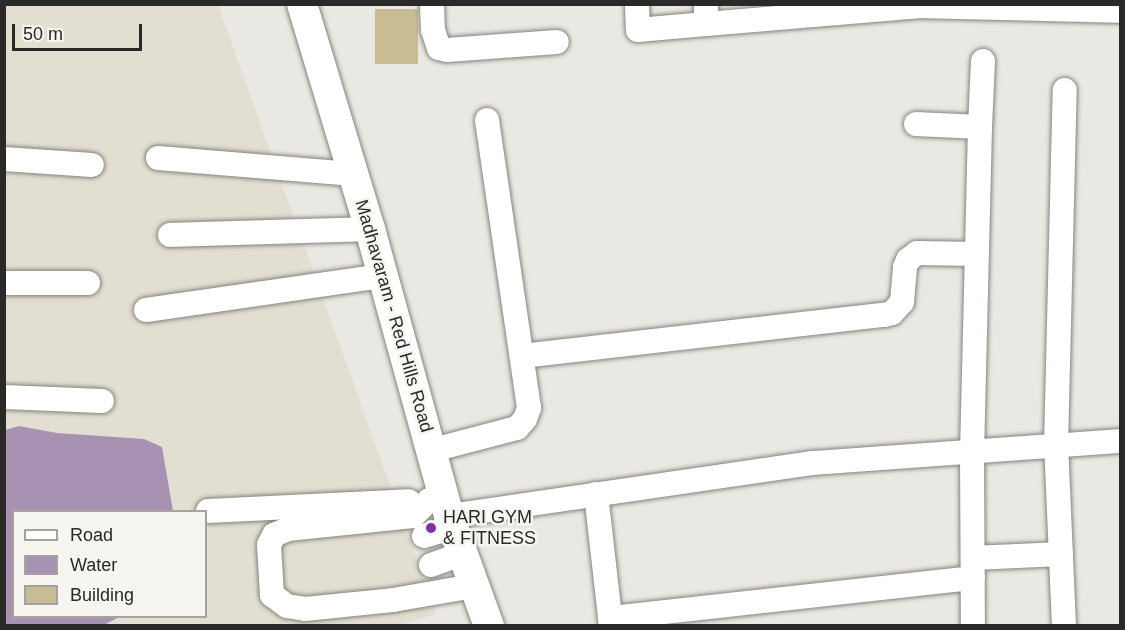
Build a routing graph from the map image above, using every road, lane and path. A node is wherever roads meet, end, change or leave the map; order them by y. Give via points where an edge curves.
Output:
1 (302, 4) edge
2 (432, 4) edge
3 (637, 4) edge
4 (898, 6) edge
5 (963, 6) edge
6 (866, 8) edge
7 (797, 11) edge
8 (1120, 11) edge
9 (706, 14) edge
10 (557, 42) dead end
11 (983, 61) dead end
12 (1065, 90) dead end
13 (487, 120) dead end
14 (916, 124) dead end
15 (980, 127) junction
16 (158, 158) dead end
17 (4, 159) edge
18 (92, 165) dead end
19 (354, 174) junction
20 (370, 230) junction
21 (170, 235) dead end
22 (976, 254) junction
23 (383, 276) junction
24 (4, 283) edge
25 (88, 283) dead end
26 (146, 310) dead end
27 (522, 356) junction
28 (4, 397) edge
29 (102, 401) dead end
30 (1120, 441) edge
31 (1056, 446) junction
32 (433, 450) junction
33 (972, 451) junction
34 (596, 494) junction
35 (208, 511) dead end
36 (448, 519) junction
37 (424, 536) dead end
38 (1061, 554) junction
39 (431, 565) dead end
40 (973, 568) junction
41 (473, 586) junction
42 (610, 622) edge
43 (489, 626) edge
44 (972, 626) edge
45 (1064, 626) edge

1 - 19 main road, Madhavaram - Red Hills Road
2 - 10 street via 433,30 439,48
3 - 9 street via 638,30
4 - 5 street
4 - 6 street
5 - 8 street
6 - 7 street
7 - 9 street
11 - 15 street
12 - 31 street
13 - 27 street
14 - 15 street
15 - 22 street
16 - 19 street
17 - 18 street
19 - 20 main road, Madhavaram - Red Hills Road
20 - 21 street
20 - 23 main road, Madhavaram - Red Hills Road
22 - 27 street via 917,253 905,267 902,302 892,313 884,315
22 - 33 street
23 - 26 street
23 - 32 main road, Madhavaram - Red Hills Road
24 - 25 street
27 - 32 street via 529,408 517,428
28 - 29 street
30 - 31 street
31 - 33 street
31 - 38 street
32 - 36 main road, Madhavaram - Red Hills Road
33 - 34 street via 793,465
33 - 40 street
34 - 36 street
34 - 42 street
35 - 36 street
36 - 37 street
36 - 39 street
36 - 41 main road, Madhavaram - Red Hills Road
36 - 41 street via 413,516 288,529 274,535 269,545 272,595 287,606 305,609 393,600
38 - 40 street
38 - 45 street
40 - 42 street
40 - 44 street
41 - 43 main road, Madhavaram - Red Hills Road

